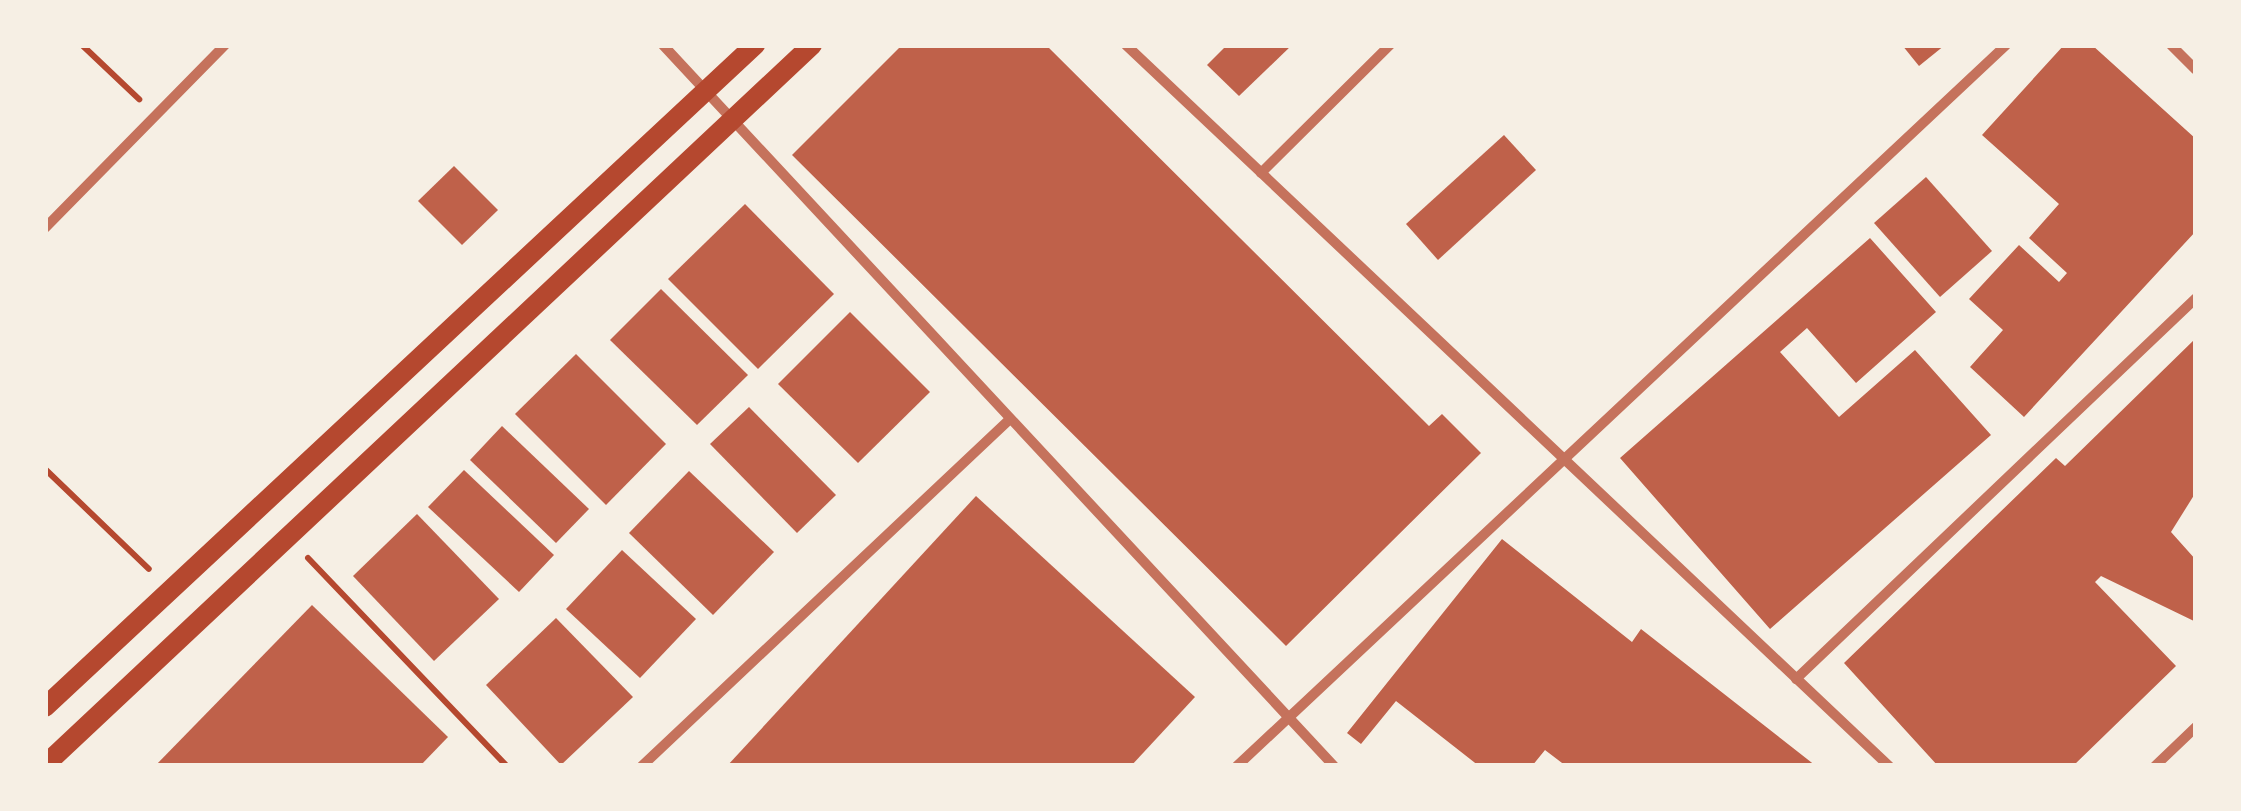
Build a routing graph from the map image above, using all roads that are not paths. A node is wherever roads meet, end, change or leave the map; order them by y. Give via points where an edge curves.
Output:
1 (224, 45) edge
2 (664, 45) edge
3 (755, 45) edge
4 (812, 45) edge
5 (1126, 45) edge
6 (1390, 45) edge
7 (2006, 45) edge
8 (2171, 45) edge
9 (2196, 70) edge
10 (705, 92) junction
11 (731, 120) junction
12 (1261, 173) junction
13 (45, 228) edge
14 (2196, 298) edge
15 (1010, 419) junction
16 (1560, 455) junction
17 (1796, 679) junction
18 (45, 707) edge
19 (1288, 717) junction
20 (2196, 728) edge
21 (45, 765) edge
22 (642, 766) edge
23 (1237, 766) edge
24 (1334, 766) edge
25 (1889, 766) edge
26 (2155, 766) edge

1 - 13 street
2 - 10 street
3 - 10 main road
4 - 11 main road
5 - 12 street
6 - 12 street
7 - 16 street
8 - 9 street
10 - 11 street
10 - 18 main road
11 - 15 street
11 - 21 main road
12 - 16 street
14 - 17 street
15 - 19 street
15 - 22 street
16 - 17 street
16 - 19 street
17 - 25 street
19 - 23 street
19 - 24 street
20 - 26 street

